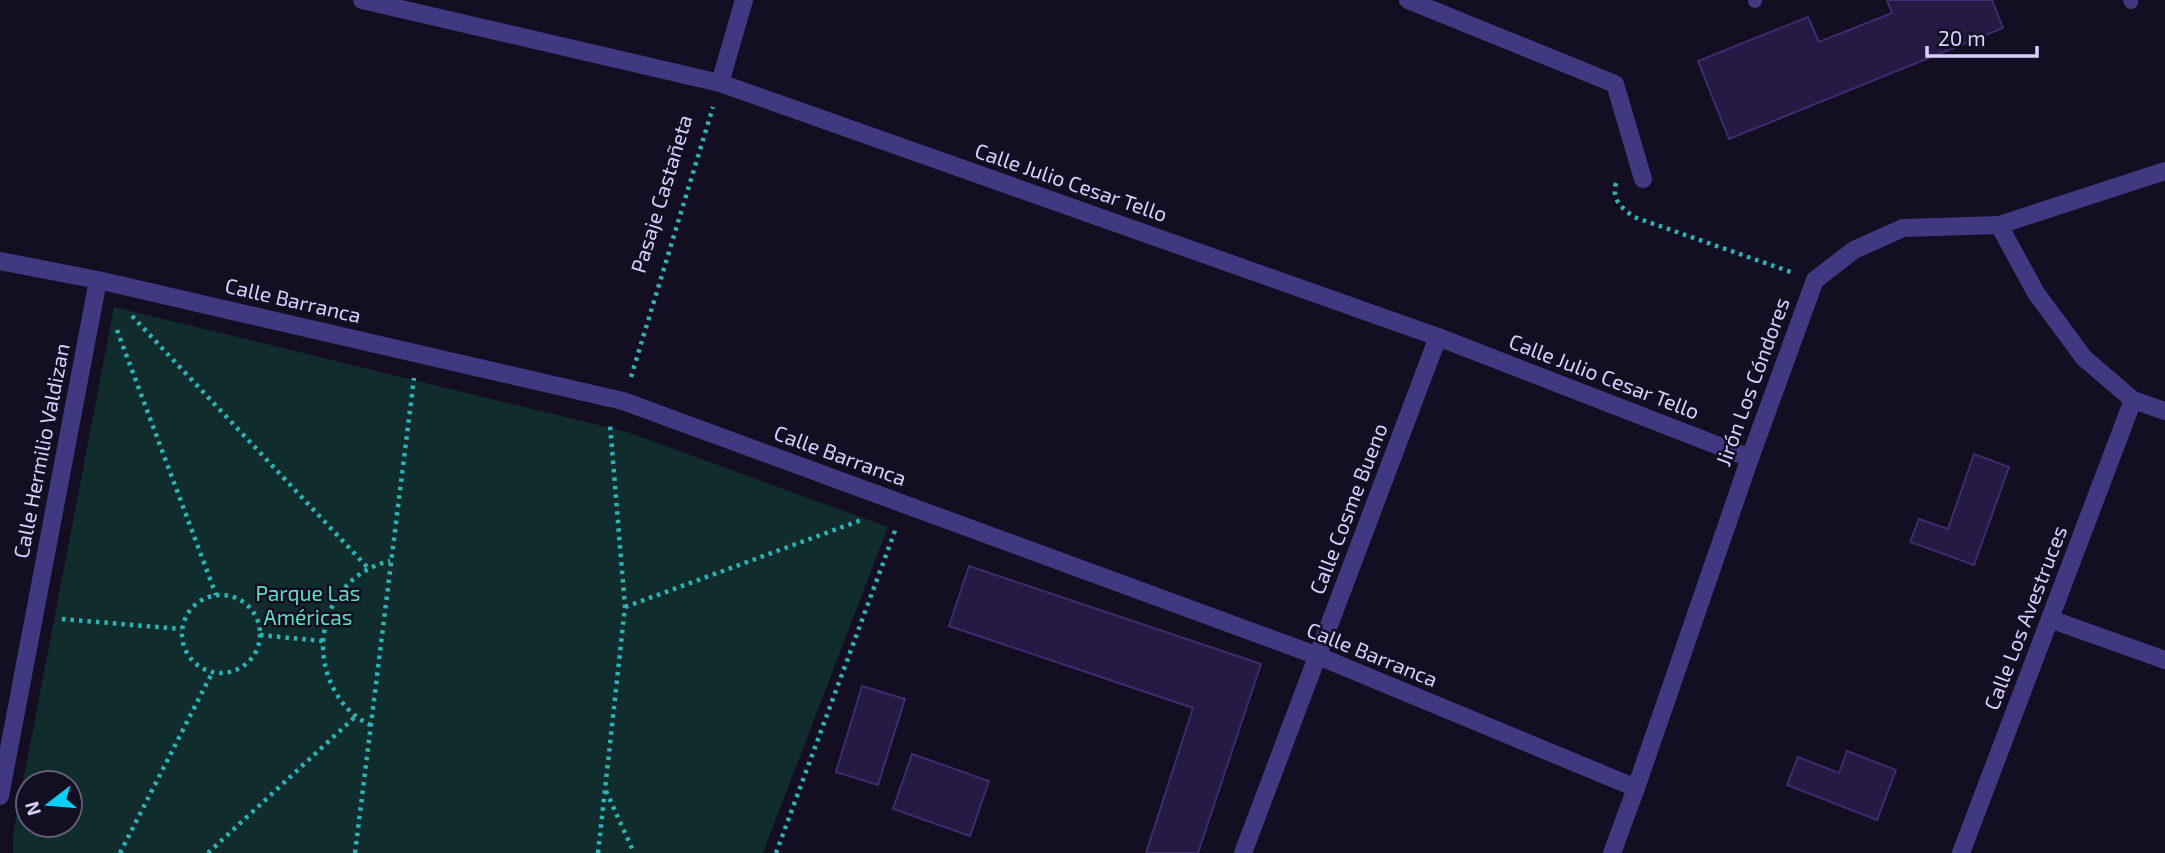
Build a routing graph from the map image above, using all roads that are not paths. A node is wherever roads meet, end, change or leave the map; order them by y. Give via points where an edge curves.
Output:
1 (362, 0) edge
2 (744, 0) edge
3 (1414, 1) edge
4 (720, 83) junction
5 (2165, 170) edge
6 (1643, 179) dead end
7 (1999, 225) junction
8 (0, 261) edge
9 (98, 280) junction
10 (1438, 337) junction
11 (2133, 400) junction
12 (2165, 411) edge
13 (1750, 458) junction
14 (2050, 619) junction
15 (1318, 656) junction
16 (2165, 660) edge
17 (1636, 788) junction
18 (0, 796) edge
19 (1243, 853) edge
20 (1612, 853) edge
21 (1961, 853) edge

1 - 4 street, Calle Julio Cesar Tello
2 - 4 street
3 - 6 street via 1615,84
4 - 10 street, Calle Julio Cesar Tello
5 - 7 street, Jirón Los Cóndores
7 - 11 street via 2036,293 2084,358
7 - 13 street, Jirón Los Cóndores via 1903,228 1854,250 1815,280
8 - 9 street, Calle Barranca
9 - 15 street, Calle Barranca via 615,399
9 - 18 street, Calle Hermilio Valdizan
10 - 13 street, Calle Julio Cesar Tello
10 - 15 street, Calle Cosme Bueno
11 - 12 street
11 - 14 street, Calle Los Avestruces
13 - 17 street, Jirón Los Cóndores
14 - 16 street
14 - 21 street, Calle Los Avestruces
15 - 17 street, Calle Barranca
15 - 19 street, Calle Cosme Bueno
17 - 20 street, Jirón Los Cóndores

